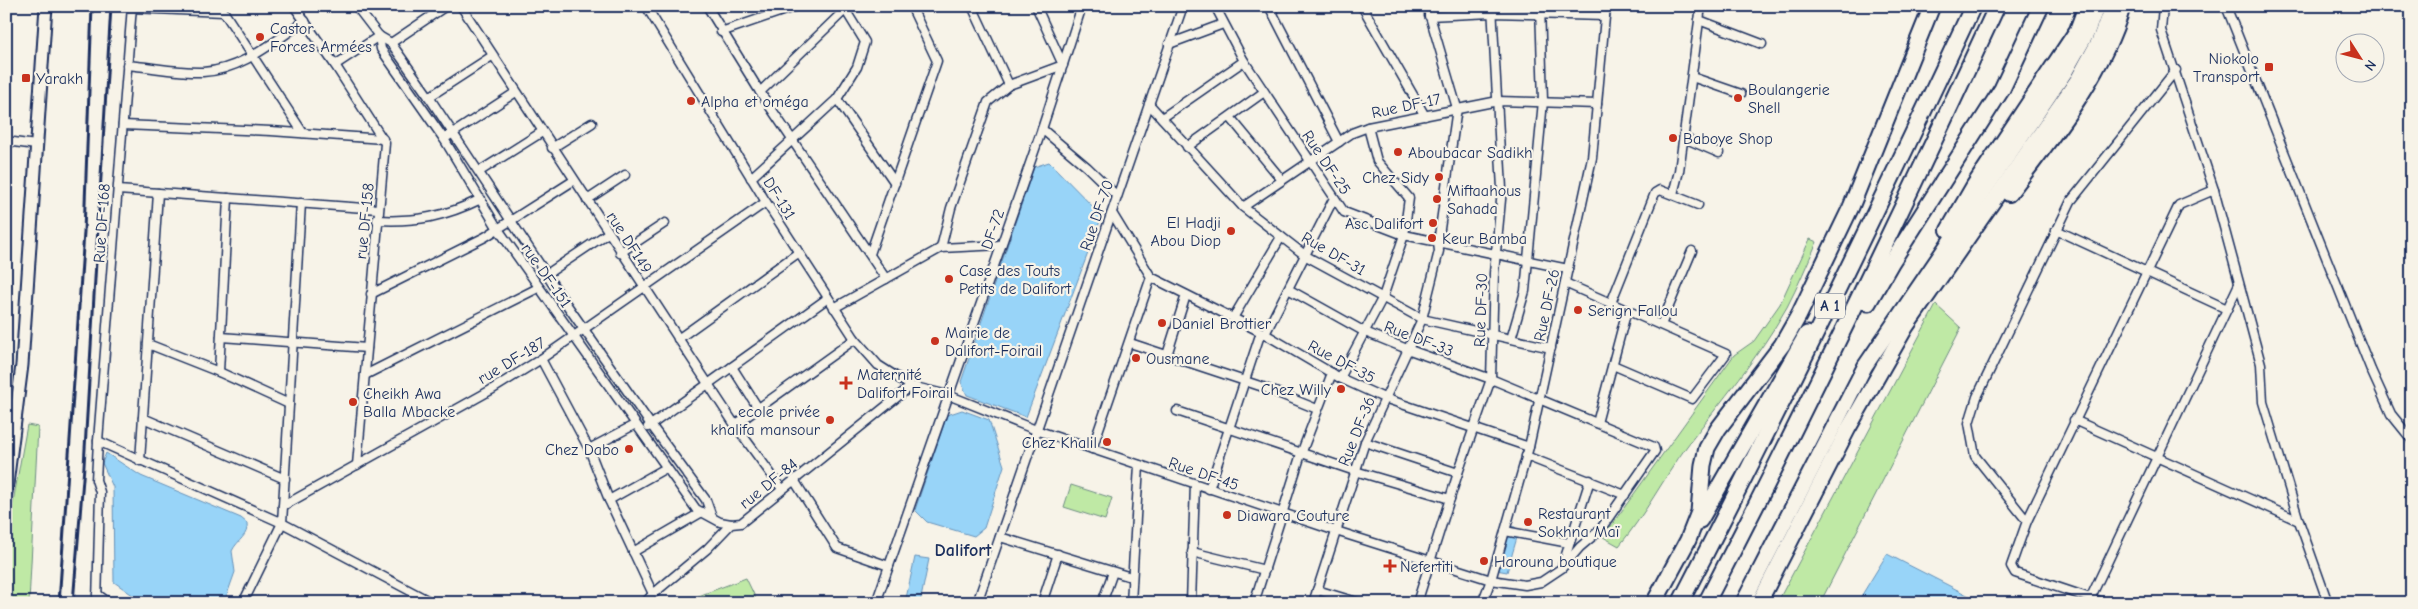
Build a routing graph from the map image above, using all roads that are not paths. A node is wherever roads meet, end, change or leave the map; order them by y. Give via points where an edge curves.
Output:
1 (46, 6) edge
2 (294, 6) edge
3 (356, 6) edge
4 (446, 6) edge
5 (461, 6) edge
6 (646, 6) edge
7 (707, 6) edge
8 (797, 6) edge
9 (911, 6) edge
10 (972, 6) edge
11 (1036, 6) edge
12 (1082, 6) edge
13 (1183, 6) edge
14 (1215, 6) edge
15 (1269, 6) edge
16 (1362, 6) edge
17 (1426, 6) edge
18 (1606, 6) edge
19 (1701, 6) edge
20 (1932, 6) edge
21 (1973, 6) edge
22 (1997, 6) edge
23 (2041, 6) edge
24 (2086, 6) edge
25 (2097, 6) edge
26 (2112, 6) edge
27 (2123, 6) edge
28 (2163, 6) edge
29 (2226, 6) edge
30 (132, 7) edge
31 (222, 9) edge
32 (848, 9) edge
33 (1492, 10) edge
34 (1540, 10) edge
35 (1428, 16) junction
36 (1605, 16) junction
37 (1699, 20) junction
38 (305, 21) junction
39 (1223, 24) junction
40 (721, 32) junction
41 (379, 36) junction
42 (390, 43) junction
43 (1170, 44) junction
44 (1762, 44) dead end
45 (253, 56) junction
46 (492, 56) junction
47 (1244, 61) junction
48 (127, 65) junction
49 (335, 65) junction
50 (1063, 65) junction
51 (2176, 70) junction
52 (1692, 78) junction
53 (1009, 84) junction
54 (516, 92) junction
55 (760, 92) junction
56 (1264, 92) junction
57 (1741, 94) dead end
58 (429, 97) junction
59 (837, 99) junction
60 (1498, 101) junction
61 (1543, 101) junction
62 (1149, 104) junction
63 (1597, 104) junction
64 (1457, 108) junction
65 (1230, 116) junction
66 (1425, 116) junction
67 (1162, 118) junction
68 (592, 123) dead end
69 (123, 125) junction
70 (1368, 127) junction
71 (1042, 129) junction
72 (542, 132) junction
73 (302, 133) junction
74 (454, 133) junction
75 (1684, 138) junction
76 (383, 139) junction
77 (444, 139) junction
78 (794, 139) junction
79 (6, 141) edge
80 (1339, 142) junction
81 (36, 145) junction
82 (1187, 147) junction
83 (552, 148) junction
84 (1719, 153) dead end
85 (1310, 162) junction
86 (480, 171) junction
87 (625, 175) dead end
88 (751, 178) junction
89 (574, 180) junction
90 (1282, 180) junction
91 (895, 183) junction
92 (118, 190) junction
93 (2214, 190) junction
94 (158, 192) junction
95 (1673, 194) junction
96 (1117, 196) junction
97 (228, 198) junction
98 (1334, 198) junction
99 (481, 199) junction
100 (587, 200) junction
101 (766, 202) junction
102 (301, 203) junction
103 (1698, 205) dead end
104 (1243, 207) junction
105 (378, 208) junction
106 (1112, 213) junction
107 (377, 220) junction
108 (511, 221) junction
109 (665, 223) dead end
110 (1868, 229) junction
111 (498, 230) junction
112 (2056, 230) junction
113 (608, 233) junction
114 (1404, 235) junction
115 (1281, 237) junction
116 (1438, 243) junction
117 (1001, 245) junction
118 (941, 248) junction
119 (1692, 251) dead end
120 (1498, 252) junction
121 (620, 253) junction
122 (798, 253) junction
123 (870, 254) junction
124 (1306, 256) junction
125 (1528, 259) junction
126 (1568, 269) junction
127 (2147, 272) junction
128 (546, 274) junction
129 (1151, 277) junction
130 (886, 279) junction
131 (1566, 283) junction
132 (2238, 286) junction
133 (538, 288) junction
134 (644, 288) junction
135 (1288, 290) junction
136 (371, 294) junction
137 (1186, 295) junction
138 (1384, 296) junction
139 (828, 298) junction
140 (1611, 303) junction
141 (834, 308) junction
142 (2227, 309) junction
143 (1628, 310) junction
144 (1233, 318) junction
145 (1422, 319) junction
146 (1902, 322) junction
147 (1661, 325) junction
148 (585, 330) junction
149 (1365, 332) junction
150 (1263, 333) junction
151 (1493, 335) junction
152 (221, 337) junction
153 (574, 338) junction
154 (678, 339) junction
155 (855, 339) junction
156 (1511, 339) junction
157 (1130, 342) junction
158 (292, 343) junction
159 (148, 344) junction
160 (367, 348) junction
161 (1551, 348) junction
162 (1407, 350) junction
163 (1167, 355) junction
164 (541, 359) junction
165 (1613, 365) junction
166 (732, 367) junction
167 (219, 372) junction
168 (1332, 373) junction
169 (365, 375) junction
170 (1340, 378) junction
171 (1491, 380) junction
172 (1244, 381) junction
173 (709, 384) junction
174 (911, 386) junction
175 (948, 395) junction
176 (1384, 398) junction
177 (1540, 399) junction
178 (289, 404) junction
179 (758, 408) junction
180 (12, 409) edge
181 (1317, 409) junction
182 (1177, 411) dead end
183 (143, 418) junction
184 (2074, 420) junction
185 (1597, 422) junction
186 (634, 425) junction
187 (651, 425) junction
188 (734, 425) junction
189 (1475, 428) junction
190 (1036, 430) junction
191 (1228, 430) junction
192 (640, 433) junction
193 (2412, 440) edge
194 (98, 441) junction
195 (1365, 442) junction
196 (1789, 443) junction
197 (1529, 447) junction
198 (1655, 448) joint
199 (589, 449) junction
200 (1092, 449) junction
201 (1301, 454) junction
202 (1526, 456) junction
203 (2157, 457) junction
204 (140, 461) junction
205 (357, 465) junction
206 (1139, 465) junction
207 (666, 468) junction
208 (1355, 471) junction
209 (1458, 473) junction
210 (285, 478) junction
211 (794, 480) junction
212 (1590, 480) junction
213 (1195, 484) junction
214 (782, 489) junction
215 (1209, 489) junction
216 (6, 492) edge
217 (1625, 495) junction
218 (1450, 499) junction
219 (609, 500) junction
220 (283, 506) junction
221 (702, 512) junction
222 (1282, 513) junction
223 (712, 517) junction
224 (2027, 521) junction
225 (2299, 521) junction
226 (282, 523) junction
227 (731, 524) junction
228 (1336, 531) junction
229 (1505, 531) junction
230 (1000, 537) junction
231 (1688, 540) junction
232 (1569, 543) junction
233 (633, 552) junction
234 (1192, 552) junction
235 (1058, 554) junction
236 (1431, 560) junction
237 (889, 566) junction
238 (1562, 568) junction
239 (1265, 570) junction
240 (1112, 572) junction
241 (1131, 577) junction
242 (1491, 580) junction
243 (1318, 590) junction
244 (652, 594) junction
245 (97, 598) edge
246 (2090, 599) junction
247 (109, 603) edge
248 (243, 603) edge
249 (432, 603) edge
250 (645, 603) edge
251 (876, 603) edge
252 (977, 603) edge
253 (1042, 603) edge
254 (1102, 603) edge
255 (1131, 603) edge
256 (1191, 603) edge
257 (1254, 603) edge
258 (1313, 603) edge
259 (1360, 603) edge
260 (1417, 603) edge
261 (1482, 603) edge
262 (1654, 603) edge
263 (1680, 603) edge
264 (1706, 603) edge
265 (1743, 603) edge
266 (1759, 603) edge
267 (2105, 603) edge
268 (2328, 603) edge

1 - 81 main road
2 - 38 street
3 - 41 street, rue DF-151
4 - 42 street
5 - 46 street, rue DF149
6 - 88 street, DF-131
7 - 40 street
8 - 40 street
9 - 91 street via 937,62
10 - 53 street
11 - 50 street
12 - 50 street, DF-72 / DF-72
13 - 43 street, Rue DF-70
14 - 39 street, Rue DF-25
15 - 80 street
16 - 66 street
17 - 35 street
18 - 36 street, Rue DF-26
19 - 37 street
20 - 231 highway via 1851,207 1799,315 1782,346 1707,448 1699,512
21 - 110 highway, A 1
22 - 196 highway, A 1
23 - 196 highway via 2002,89 1891,263
24 - 146 highway via 2076,30 1974,185
25 - 146 highway via 2086,35 2065,72
26 - 146 highway via 2099,41 2078,79
27 - 146 highway via 2117,27 2088,83 2048,143
28 - 51 street via 2161,30
29 - 193 street via 2371,370 2391,414
30 - 31 street
30 - 48 street, Rue DF-168
31 - 45 street
32 - 55 street
32 - 59 street via 865,42 857,67
33 - 34 street
33 - 35 street
33 - 60 street, Rue DF-30
34 - 36 street
34 - 61 street
35 - 64 street
36 - 63 street, Rue DF-26
37 - 44 street
37 - 52 street
38 - 45 street
38 - 49 street
39 - 43 street
39 - 47 street, Rue DF-25
40 - 55 street
41 - 42 street, rue DF-151
41 - 49 street
41 - 77 street, rue DF-151 via 381,50
42 - 58 street, rue DF-151
43 - 62 street, Rue DF-70
45 - 48 street via 204,72
45 - 73 street
46 - 54 street, rue DF149
46 - 58 street
47 - 56 street, Rue DF-25
47 - 67 street
48 - 69 street, Rue DF-168
49 - 76 street
50 - 53 street
50 - 71 street, DF-72 / DF-72
51 - 93 street
51 - 112 street via 2071,201
52 - 57 street
52 - 75 street
53 - 118 street via 988,102 951,208
54 - 72 street, rue DF149
54 - 74 street
55 - 78 street
56 - 65 street
56 - 85 street, Rue DF-25
58 - 74 street, rue DF-151
59 - 78 street
59 - 91 street
60 - 61 street, Rue DF-17
60 - 64 street, Rue DF-17
60 - 120 street, Rue DF-30 via 1502,190
61 - 63 street, Rue DF-17
61 - 125 street
62 - 67 street, Rue DF-31
62 - 96 street, Rue DF-70
63 - 126 street, Rue DF-26 via 1592,158
64 - 66 street, Rue DF-17
64 - 116 street, Rue DF-36
65 - 82 street
65 - 90 street
66 - 70 street, Rue DF-17
67 - 82 street, Rue DF-31
68 - 83 street
69 - 73 street
69 - 92 street, Rue DF-168
70 - 80 street, Rue DF-17
70 - 114 street via 1377,161 1409,198
71 - 96 street
71 - 117 street, DF-72 / DF-72
72 - 83 street, rue DF149
72 - 86 street
73 - 76 street
74 - 77 street
74 - 86 street, rue DF-151
75 - 84 street
75 - 95 street
76 - 105 street, rue DF-158
77 - 99 street, rue DF-151
78 - 88 street
78 - 123 street
79 - 81 street
80 - 85 street, Rue DF-17
81 - 180 main road
82 - 104 street, Rue DF-31
83 - 89 street, rue DF149
85 - 90 street, Rue DF-17
85 - 98 street, Rue DF-25
86 - 108 street, rue DF-151
87 - 100 street
88 - 101 street, DF-131
89 - 100 street, rue DF149
89 - 108 street
90 - 104 street, Rue DF-17
91 - 123 street
92 - 94 street
92 - 194 street, Rue DF-168
93 - 127 street via 2179,205
93 - 132 street
94 - 97 street
94 - 159 street
95 - 103 street
95 - 140 street via 1660,190 1655,193
96 - 106 street, Rue DF-70
97 - 102 street
97 - 152 street
98 - 114 street, Rue DF-25 via 1344,212
98 - 124 street
99 - 107 street via 431,219
99 - 111 street, rue DF-151
100 - 113 street, rue DF149
101 - 122 street, DF-131
101 - 134 street, rue DF-187
102 - 105 street
102 - 158 street
104 - 115 street, Rue DF-31
105 - 107 street, rue DF-158
106 - 129 street
106 - 190 street, Rue DF-70
107 - 136 street, rue DF-158
108 - 111 street
108 - 128 street, rue DF-151
109 - 121 street
110 - 231 highway
110 - 263 highway, A 1 via 1768,434
111 - 133 street, rue DF-151
111 - 136 street
112 - 127 street
112 - 224 street via 1977,397 1969,423 1975,456
113 - 121 street, rue DF149
113 - 128 street
114 - 116 street, Rue DF-25
114 - 138 street
115 - 124 street, Rue DF-31
115 - 144 street
116 - 120 street, Rue DF-25
116 - 145 street, Rue DF-36 via 1439,251
117 - 118 street
117 - 175 street, DF-72 / DF-72
118 - 130 street
119 - 147 street
120 - 125 street, Rue DF-25
120 - 151 street, Rue DF-30 via 1494,273
121 - 134 street, rue DF149
122 - 139 street, DF-131
122 - 154 street
123 - 130 street
124 - 135 street
124 - 138 street, Rue DF-31
125 - 126 street, Rue DF-25
125 - 156 street via 1525,291
126 - 131 street, Rue DF-26
127 - 142 street
127 - 184 street
128 - 148 street, rue DF-151
129 - 137 street, Rue DF-35
129 - 157 street
130 - 141 street
131 - 140 street
131 - 161 street, Rue DF-26
132 - 142 street
132 - 225 street via 2261,364 2263,402
133 - 153 street, rue DF-151
133 - 169 street
134 - 148 street, rue DF-187
134 - 154 street, rue DF149
135 - 149 street, Rue DF-33
135 - 150 street
136 - 160 street, rue DF-158
137 - 144 street, Rue DF-35
137 - 163 street
138 - 145 street, Rue DF-31
138 - 149 street
139 - 141 street, DF-131
139 - 166 street
140 - 143 street
141 - 155 street, DF-131
142 - 203 street
143 - 147 street
143 - 165 street
144 - 150 street, Rue DF-35
145 - 151 street, Rue DF-31
145 - 162 street, Rue DF-36
146 - 265 highway via 1865,366
146 - 266 highway
147 - 165 street via 1726,354 1692,399
148 - 153 street, rue DF-187
148 - 187 street, rue DF-151
149 - 162 street, Rue DF-33
149 - 170 street
150 - 168 street, Rue DF-35
150 - 172 street
151 - 156 street, Rue DF-31
151 - 171 street, Rue DF-30
152 - 158 street
152 - 167 street
153 - 164 street, rue DF-187
153 - 186 street, rue DF-151
154 - 173 street, rue DF149
155 - 174 street, DF-131 via 878,365
155 - 179 street
156 - 161 street, Rue DF-31
157 - 163 street
157 - 200 street
158 - 160 street
158 - 178 street
159 - 167 street
159 - 183 street
160 - 169 street, rue DF-158
161 - 177 street, Rue DF-26
162 - 171 street, Rue DF-33
162 - 176 street, Rue DF-36
163 - 172 street
164 - 199 street
164 - 205 street, rue DF-187
165 - 185 street
166 - 173 street
166 - 179 street
167 - 178 street
168 - 170 street, Rue DF-35
168 - 181 street
169 - 205 street, rue DF-158
170 - 176 street, Rue DF-35
171 - 177 street, Rue DF-33
171 - 189 street, Rue DF-30
172 - 181 street
172 - 191 street
173 - 187 street
173 - 188 street, rue DF149
174 - 175 street, Rue DF-45
174 - 211 street, rue DF-84
175 - 190 street, Rue DF-45
175 - 237 street, DF-72 / DF-72
176 - 189 street, Rue DF-35
176 - 195 street, Rue DF-36
177 - 185 street, Rue DF-33
177 - 197 street, Rue DF-26
178 - 210 street
179 - 188 street
180 - 216 main road
181 - 201 street
182 - 191 street
183 - 204 street
183 - 210 street
184 - 203 street
184 - 224 street
185 - 198 street, Rue DF-33
186 - 192 street, rue DF-151
186 - 199 street
187 - 192 street
187 - 223 street, rue DF-151 via 706,500
188 - 214 street, rue DF149
189 - 197 street, Rue DF-35
189 - 209 street, Rue DF-30
190 - 200 street, Rue DF-45
190 - 230 street, Rue DF-70
191 - 201 street
191 - 215 street
192 - 207 street, rue DF-151
194 - 204 street
194 - 245 street
195 - 208 street, Rue DF-36
195 - 209 street
196 - 264 highway, A 1
197 - 202 street, Rue DF-26
198 - 217 street, Rue DF-45
199 - 219 street
200 - 206 street, Rue DF-45
201 - 208 street
201 - 222 street
202 - 212 street
202 - 229 street, Rue DF-26
203 - 225 street
203 - 246 street
204 - 226 street
205 - 220 street, rue DF-187
206 - 213 street, Rue DF-45
206 - 241 street
207 - 219 street
207 - 221 street, rue DF-151 via 696,509
208 - 218 street
208 - 228 street, Rue DF-36
209 - 218 street, Rue DF-30
210 - 220 street
211 - 214 street, rue DF-84
211 - 237 street via 836,546
212 - 217 street
212 - 232 street
213 - 215 street, Rue DF-45
213 - 234 street
214 - 227 street, rue DF-84 via 741,522
215 - 222 street, Rue DF-45
217 - 238 street, Rue DF-45 via 1600,530
218 - 236 street, Rue DF-30
219 - 233 street
220 - 226 street
221 - 223 street, rue DF-151
221 - 233 street
222 - 228 street, Rue DF-45
222 - 239 street
223 - 227 street, rue DF-151
224 - 246 street via 2012,570
225 - 268 street
226 - 248 street
226 - 249 street
227 - 244 street, rue DF-84 via 707,550
228 - 236 street, Rue DF-45
228 - 243 street, Rue DF-36
229 - 232 street
229 - 242 street, Rue DF-26
230 - 235 street
230 - 252 street, Rue DF-70
231 - 262 highway
232 - 238 street
233 - 244 street
234 - 239 street
234 - 256 street
235 - 240 street
235 - 253 street
236 - 242 street, Rue DF-45
236 - 260 street, Rue DF-30
237 - 251 street, DF-72 / DF-72
238 - 242 street, Rue DF-45 via 1534,585
239 - 257 street
240 - 241 street
240 - 254 street
241 - 255 street
242 - 261 street, Rue DF-26
243 - 258 street, Rue DF-36
243 - 259 street
244 - 250 street, rue DF-84
245 - 247 street
246 - 267 street

